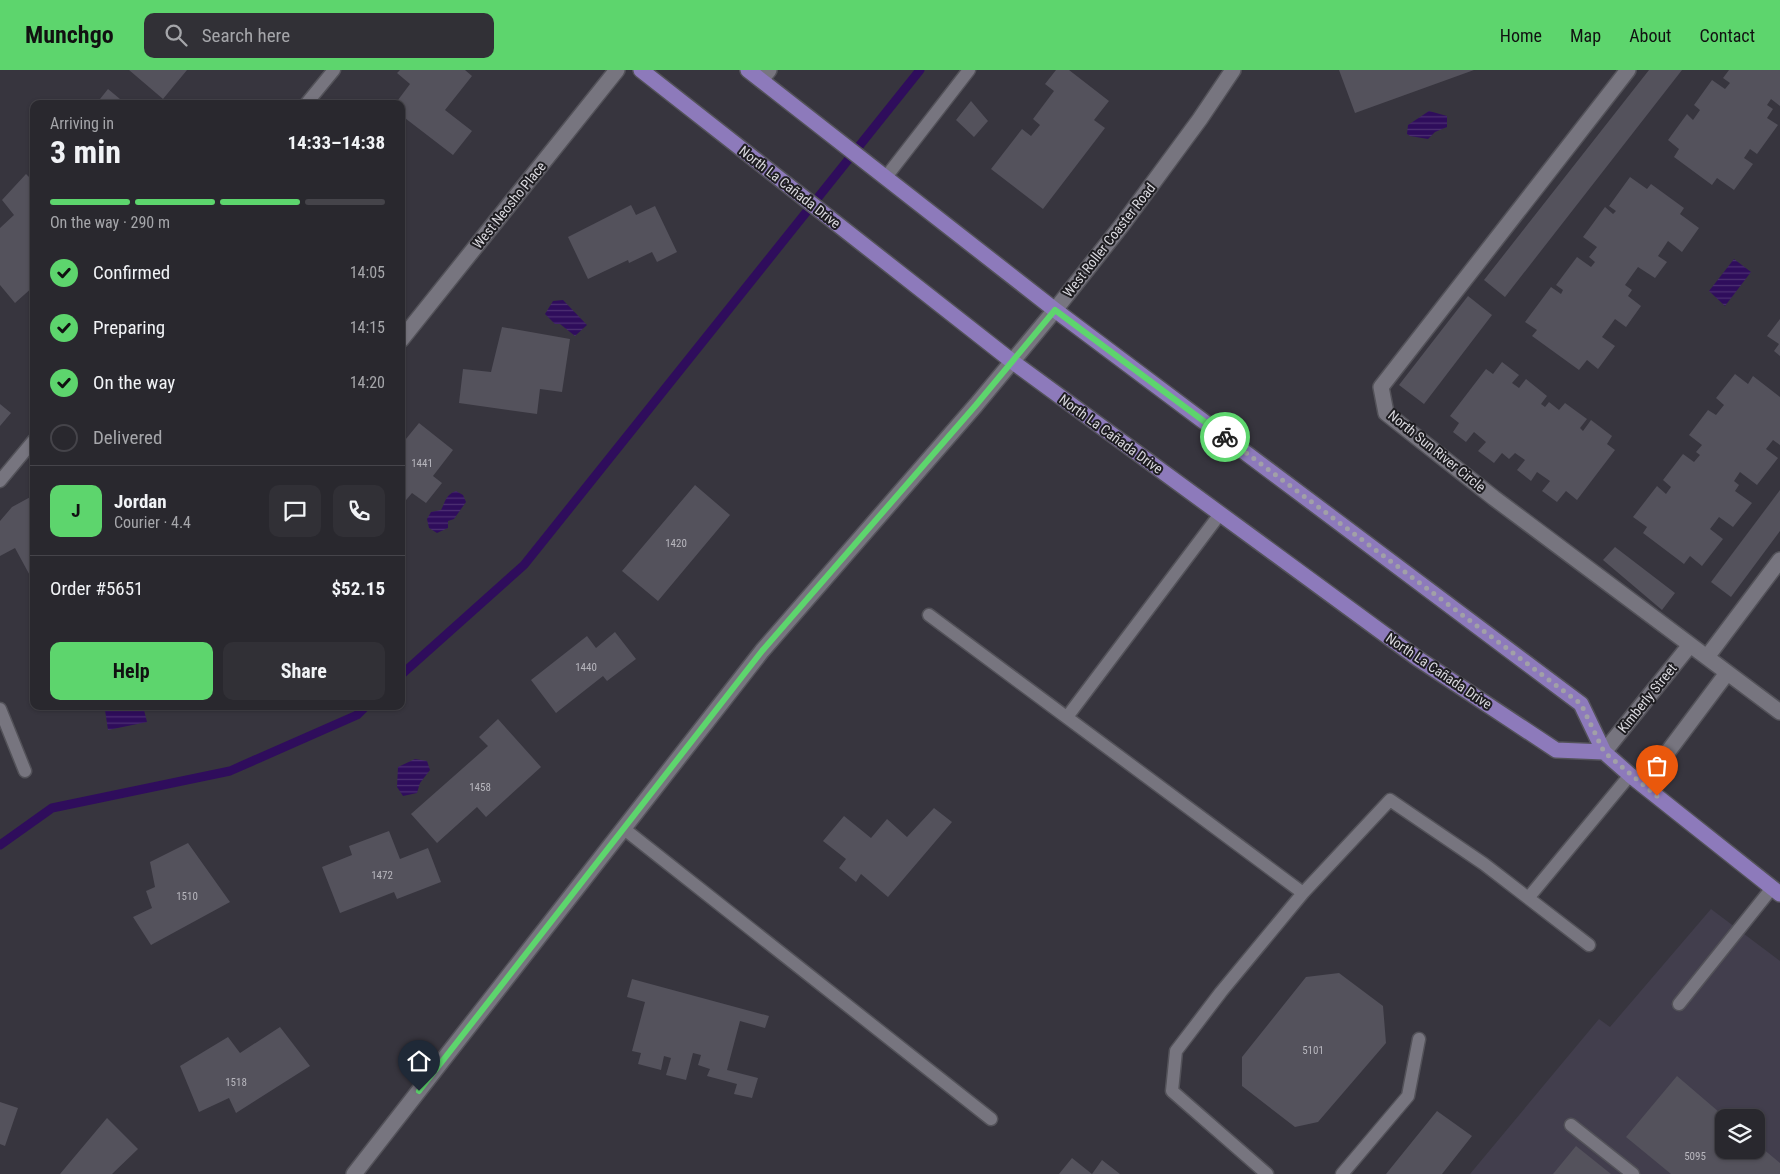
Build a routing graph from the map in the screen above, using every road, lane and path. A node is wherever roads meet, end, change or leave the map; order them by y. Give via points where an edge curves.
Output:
1 (334, 70) edge
2 (617, 70) edge
3 (641, 70) edge
4 (748, 70) edge
5 (970, 70) edge
6 (1233, 70) edge
7 (1628, 70) edge
8 (765, 75) edge
9 (309, 100) edge
10 (882, 174) junction
11 (1055, 310) junction
12 (405, 335) edge
13 (1013, 362) junction
14 (30, 445) edge
15 (0, 481) edge
16 (1220, 514) junction
17 (1780, 560) edge
18 (930, 615) dead end
19 (1690, 645) junction
20 (1707, 658) junction
21 (1727, 673) junction
22 (0, 709) edge
23 (1780, 712) edge
24 (1067, 717) junction
25 (1604, 752) junction
26 (26, 771) dead end
27 (1630, 776) junction
28 (1643, 785) junction
29 (623, 828) junction
30 (1776, 891) edge
31 (1303, 893) junction
32 (1529, 897) junction
33 (1589, 945) dead end
34 (1679, 1004) dead end
35 (1419, 1039) dead end
36 (991, 1118) dead end
37 (1571, 1125) dead end
38 (354, 1174) edge
39 (1267, 1174) edge
40 (1342, 1174) edge
41 (1633, 1174) edge

1 - 9 lane
2 - 12 street, West Neosho Place
3 - 13 main road, North La Cañada Drive
4 - 8 main road
5 - 10 lane
6 - 11 street, West Roller Coaster Road via 1122,225
7 - 19 street, North Sun River Circle via 1381,387 1386,413
8 - 10 main road via 821,128
10 - 11 main road
11 - 13 street, West Roller Coaster Road
11 - 25 main road via 1581,704
13 - 16 main road, North La Cañada Drive
13 - 29 street, West Roller Coaster Road via 803,602
14 - 15 lane
16 - 24 lane
16 - 25 main road, North La Cañada Drive via 1417,658 1556,750
17 - 20 street
18 - 24 lane
19 - 20 street, North Sun River Circle
19 - 25 street, Kimberly Street
20 - 21 street, North Sun River Circle
21 - 23 street, North Sun River Circle
21 - 28 street
22 - 26 lane
24 - 31 lane
25 - 27 main road
27 - 28 main road
27 - 32 lane
28 - 30 main road
29 - 36 lane
29 - 38 street, West Roller Coaster Road
30 - 34 lane
31 - 32 lane via 1390,800 1448,837
31 - 39 lane via 1176,1051 1172,1091
32 - 33 lane
35 - 40 lane via 1408,1096
37 - 41 lane

